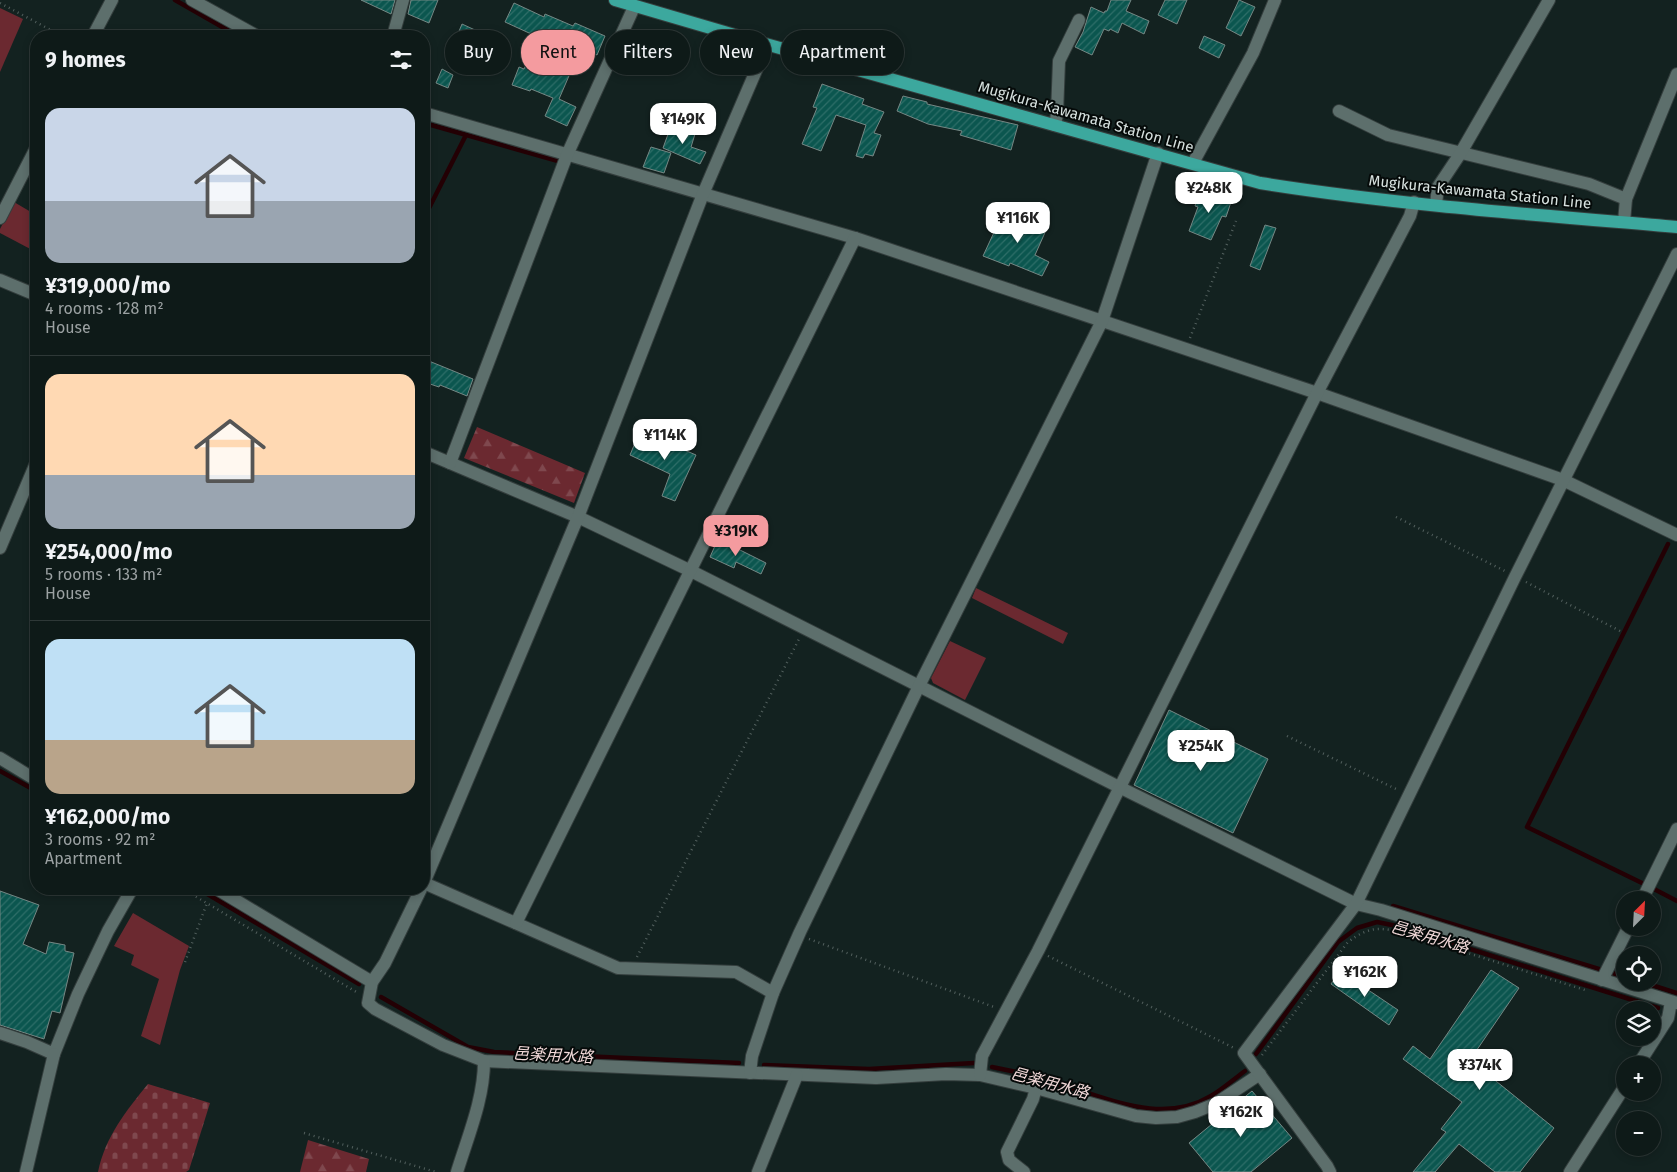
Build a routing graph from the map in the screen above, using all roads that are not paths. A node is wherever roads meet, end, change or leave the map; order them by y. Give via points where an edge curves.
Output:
1 (112, 0) edge
2 (192, 0) edge
3 (403, 0) edge
4 (615, 0) edge
5 (1275, 0) edge
6 (1549, 0) edge
7 (634, 7) junction
8 (1079, 20) dead end
9 (96, 30) edge
10 (246, 30) edge
11 (395, 30) edge
12 (714, 30) edge
13 (771, 46) edge
14 (1677, 74) edge
15 (754, 75) edge
16 (1339, 111) dead end
17 (430, 115) edge
18 (1055, 125) junction
19 (1158, 153) junction
20 (567, 154) junction
21 (1460, 154) junction
22 (30, 160) edge
23 (1193, 163) junction
24 (703, 194) junction
25 (1626, 199) junction
26 (1414, 202) junction
27 (1436, 204) junction
28 (0, 218) edge
29 (1624, 222) junction
30 (1677, 227) edge
31 (855, 238) junction
32 (1677, 254) edge
33 (0, 280) edge
34 (30, 292) edge
35 (1102, 321) junction
36 (1317, 393) junction
37 (430, 455) edge
38 (450, 463) junction
39 (30, 477) edge
40 (1564, 480) junction
41 (578, 517) junction
42 (1677, 535) edge
43 (0, 548) edge
44 (691, 571) junction
45 (918, 686) junction
46 (0, 758) edge
47 (30, 776) edge
48 (1119, 787) junction
49 (1677, 829) edge
50 (430, 869) edge
51 (430, 886) edge
52 (1646, 891) edge
53 (129, 895) edge
54 (226, 895) edge
55 (418, 895) edge
56 (1356, 904) junction
57 (516, 923) junction
58 (1624, 936) edge
59 (1602, 980) junction
60 (372, 982) junction
61 (772, 993) junction
62 (1674, 1003) edge
63 (0, 1033) edge
64 (54, 1054) junction
65 (1644, 1056) edge
66 (484, 1061) junction
67 (1257, 1070) junction
68 (750, 1073) junction
69 (796, 1075) junction
70 (980, 1075) junction
71 (1036, 1088) junction
72 (1616, 1100) edge
73 (26, 1172) edge
74 (457, 1172) edge
75 (758, 1172) edge
76 (1024, 1172) edge
77 (1330, 1172) edge
78 (1570, 1172) edge

1 - 9 street
2 - 10 street
3 - 11 street
4 - 7 main road, Mugikura-Kawamata Station Line
5 - 23 street via 1253,53
6 - 21 street
7 - 12 main road, Mugikura-Kawamata Station Line
7 - 20 street
8 - 18 street via 1059,60
13 - 18 main road, Mugikura-Kawamata Station Line
14 - 25 street
15 - 24 street
16 - 21 street via 1388,135
17 - 20 street
18 - 19 main road, Mugikura-Kawamata Station Line
19 - 23 main road, Mugikura-Kawamata Station Line
19 - 35 street
20 - 24 street
20 - 38 street
21 - 25 street via 1589,184
21 - 27 street via 1438,188
22 - 28 street
23 - 26 main road, Mugikura-Kawamata Station Line via 1260,183
24 - 31 street
24 - 41 street
25 - 29 street
26 - 27 main road, Mugikura-Kawamata Station Line
26 - 36 street via 1410,216
27 - 29 main road, Mugikura-Kawamata Station Line
29 - 30 main road, Mugikura-Kawamata Station Line
31 - 35 street
31 - 44 street
32 - 40 street
33 - 34 street
35 - 36 street
35 - 45 street
36 - 40 street
36 - 48 street
37 - 38 street
38 - 41 street
39 - 43 street
40 - 42 street
40 - 56 street
41 - 44 street
41 - 50 street
44 - 45 street
44 - 57 street
45 - 48 street
45 - 61 street
46 - 47 street
48 - 56 street
48 - 70 street via 982,1056
49 - 52 street
51 - 57 street
53 - 64 street via 78,994
54 - 60 street
55 - 60 street via 386,963
56 - 59 street
56 - 67 street via 1244,1053
57 - 61 street via 618,968 736,972
58 - 59 street
59 - 62 street
60 - 66 street via 368,1003 375,1009 443,1045
61 - 68 street via 752,1056
62 - 65 street
63 - 64 street
64 - 73 street
66 - 68 street
66 - 74 street via 480,1099
67 - 71 street via 1215,1104 1195,1112 1156,1118 1136,1116
67 - 77 street
68 - 69 street
69 - 70 street via 876,1078
69 - 75 street
70 - 71 street
71 - 76 street via 1007,1152 1009,1160
72 - 78 street

